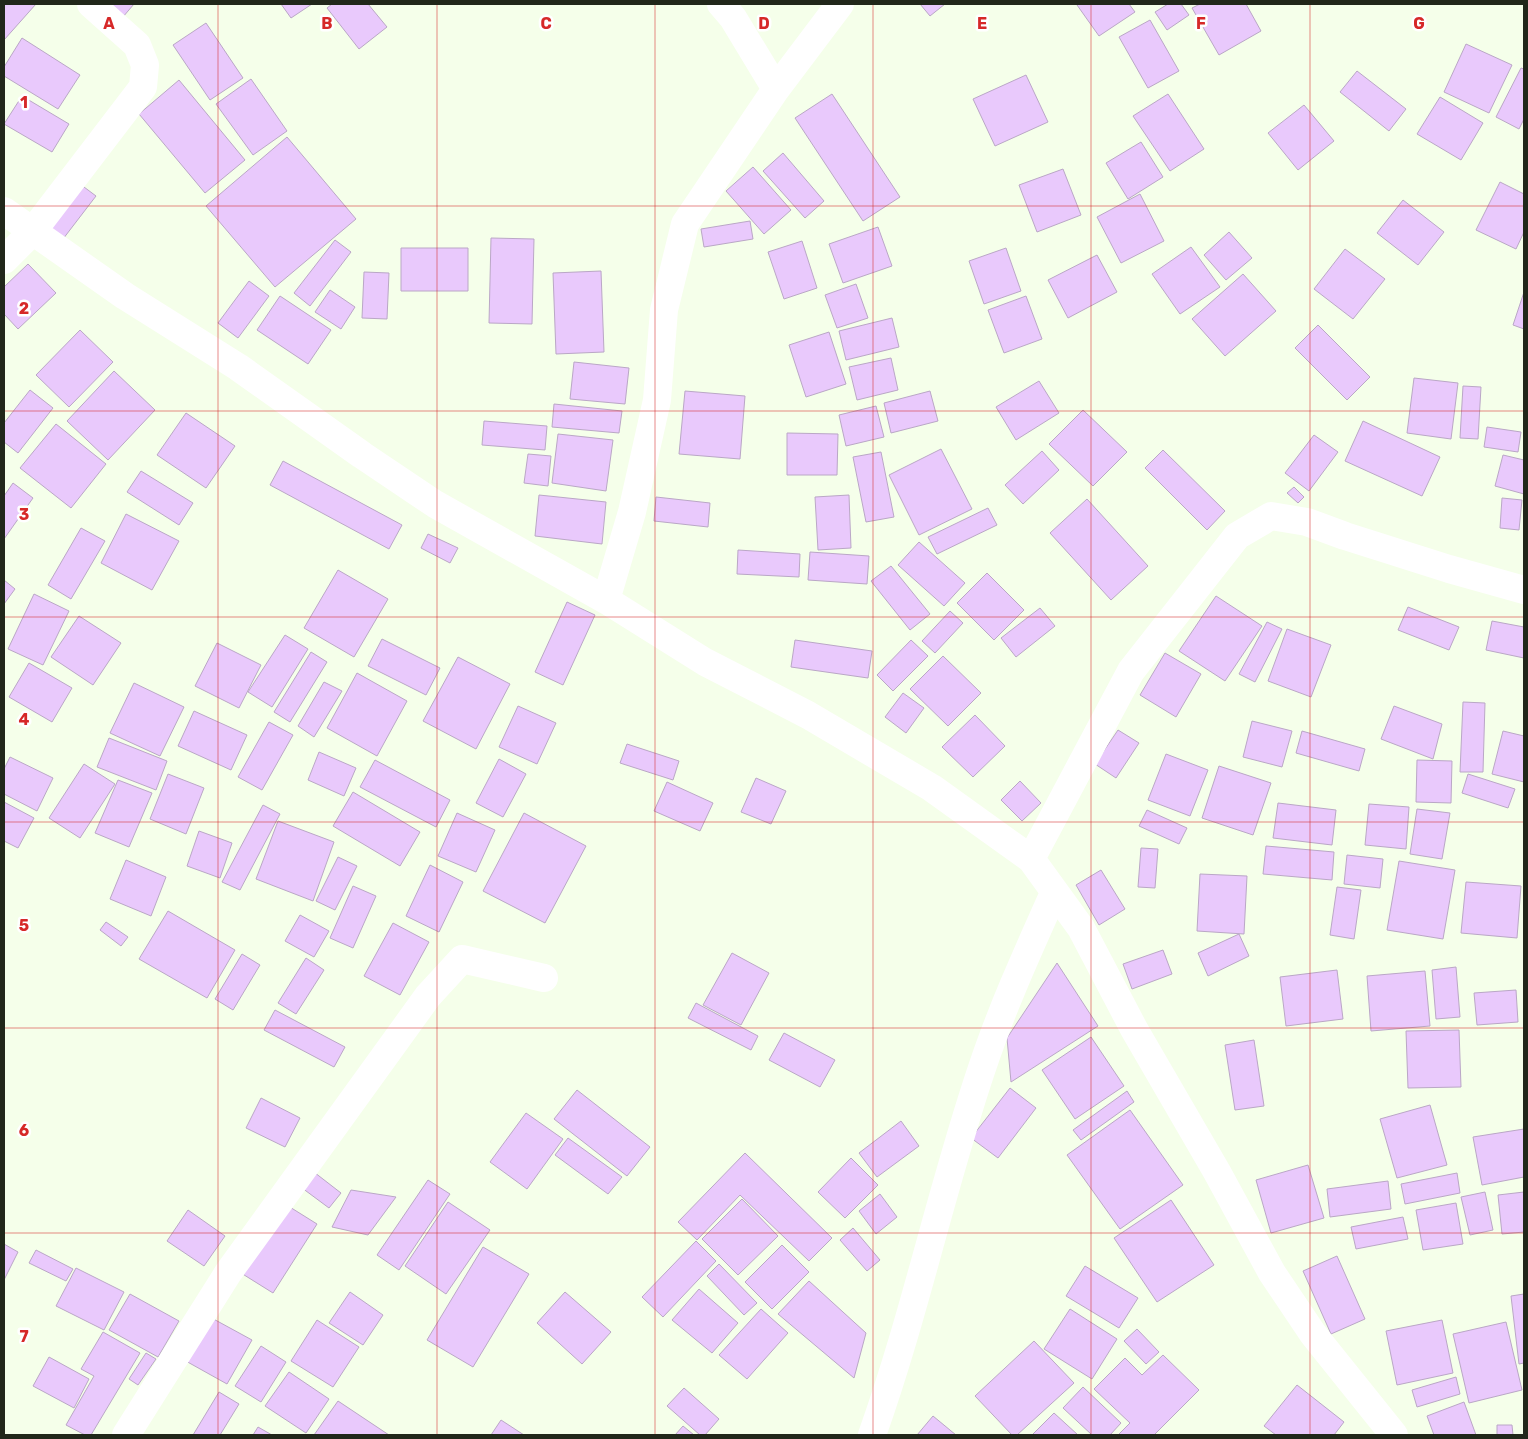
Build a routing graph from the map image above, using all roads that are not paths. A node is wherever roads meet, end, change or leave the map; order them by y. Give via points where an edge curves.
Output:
1 (92, 4) edge
2 (721, 4) edge
3 (840, 4) edge
4 (776, 89) junction
5 (4, 211) edge
6 (33, 231) junction
7 (4, 260) edge
8 (1524, 590) edge
9 (606, 600) junction
10 (1031, 859) junction
11 (1054, 893) junction
12 (544, 978) dead end
13 (126, 1435) edge
14 (872, 1435) edge
15 (1394, 1435) edge

1 - 6 street via 137,45 145,65 143,87
2 - 4 street
3 - 4 street
4 - 9 street via 686,224 664,310 657,400 632,512
5 - 6 street
6 - 7 street
6 - 9 street via 125,296 238,367 435,504
8 - 10 street via 1307,522 1271,516 1237,536 1131,671
9 - 10 street via 705,662 808,715 932,788
10 - 11 street
11 - 14 street via 982,1068
11 - 15 street via 1081,928 1134,1029 1272,1273 1313,1334
12 - 13 street via 462,959 428,996 228,1273

